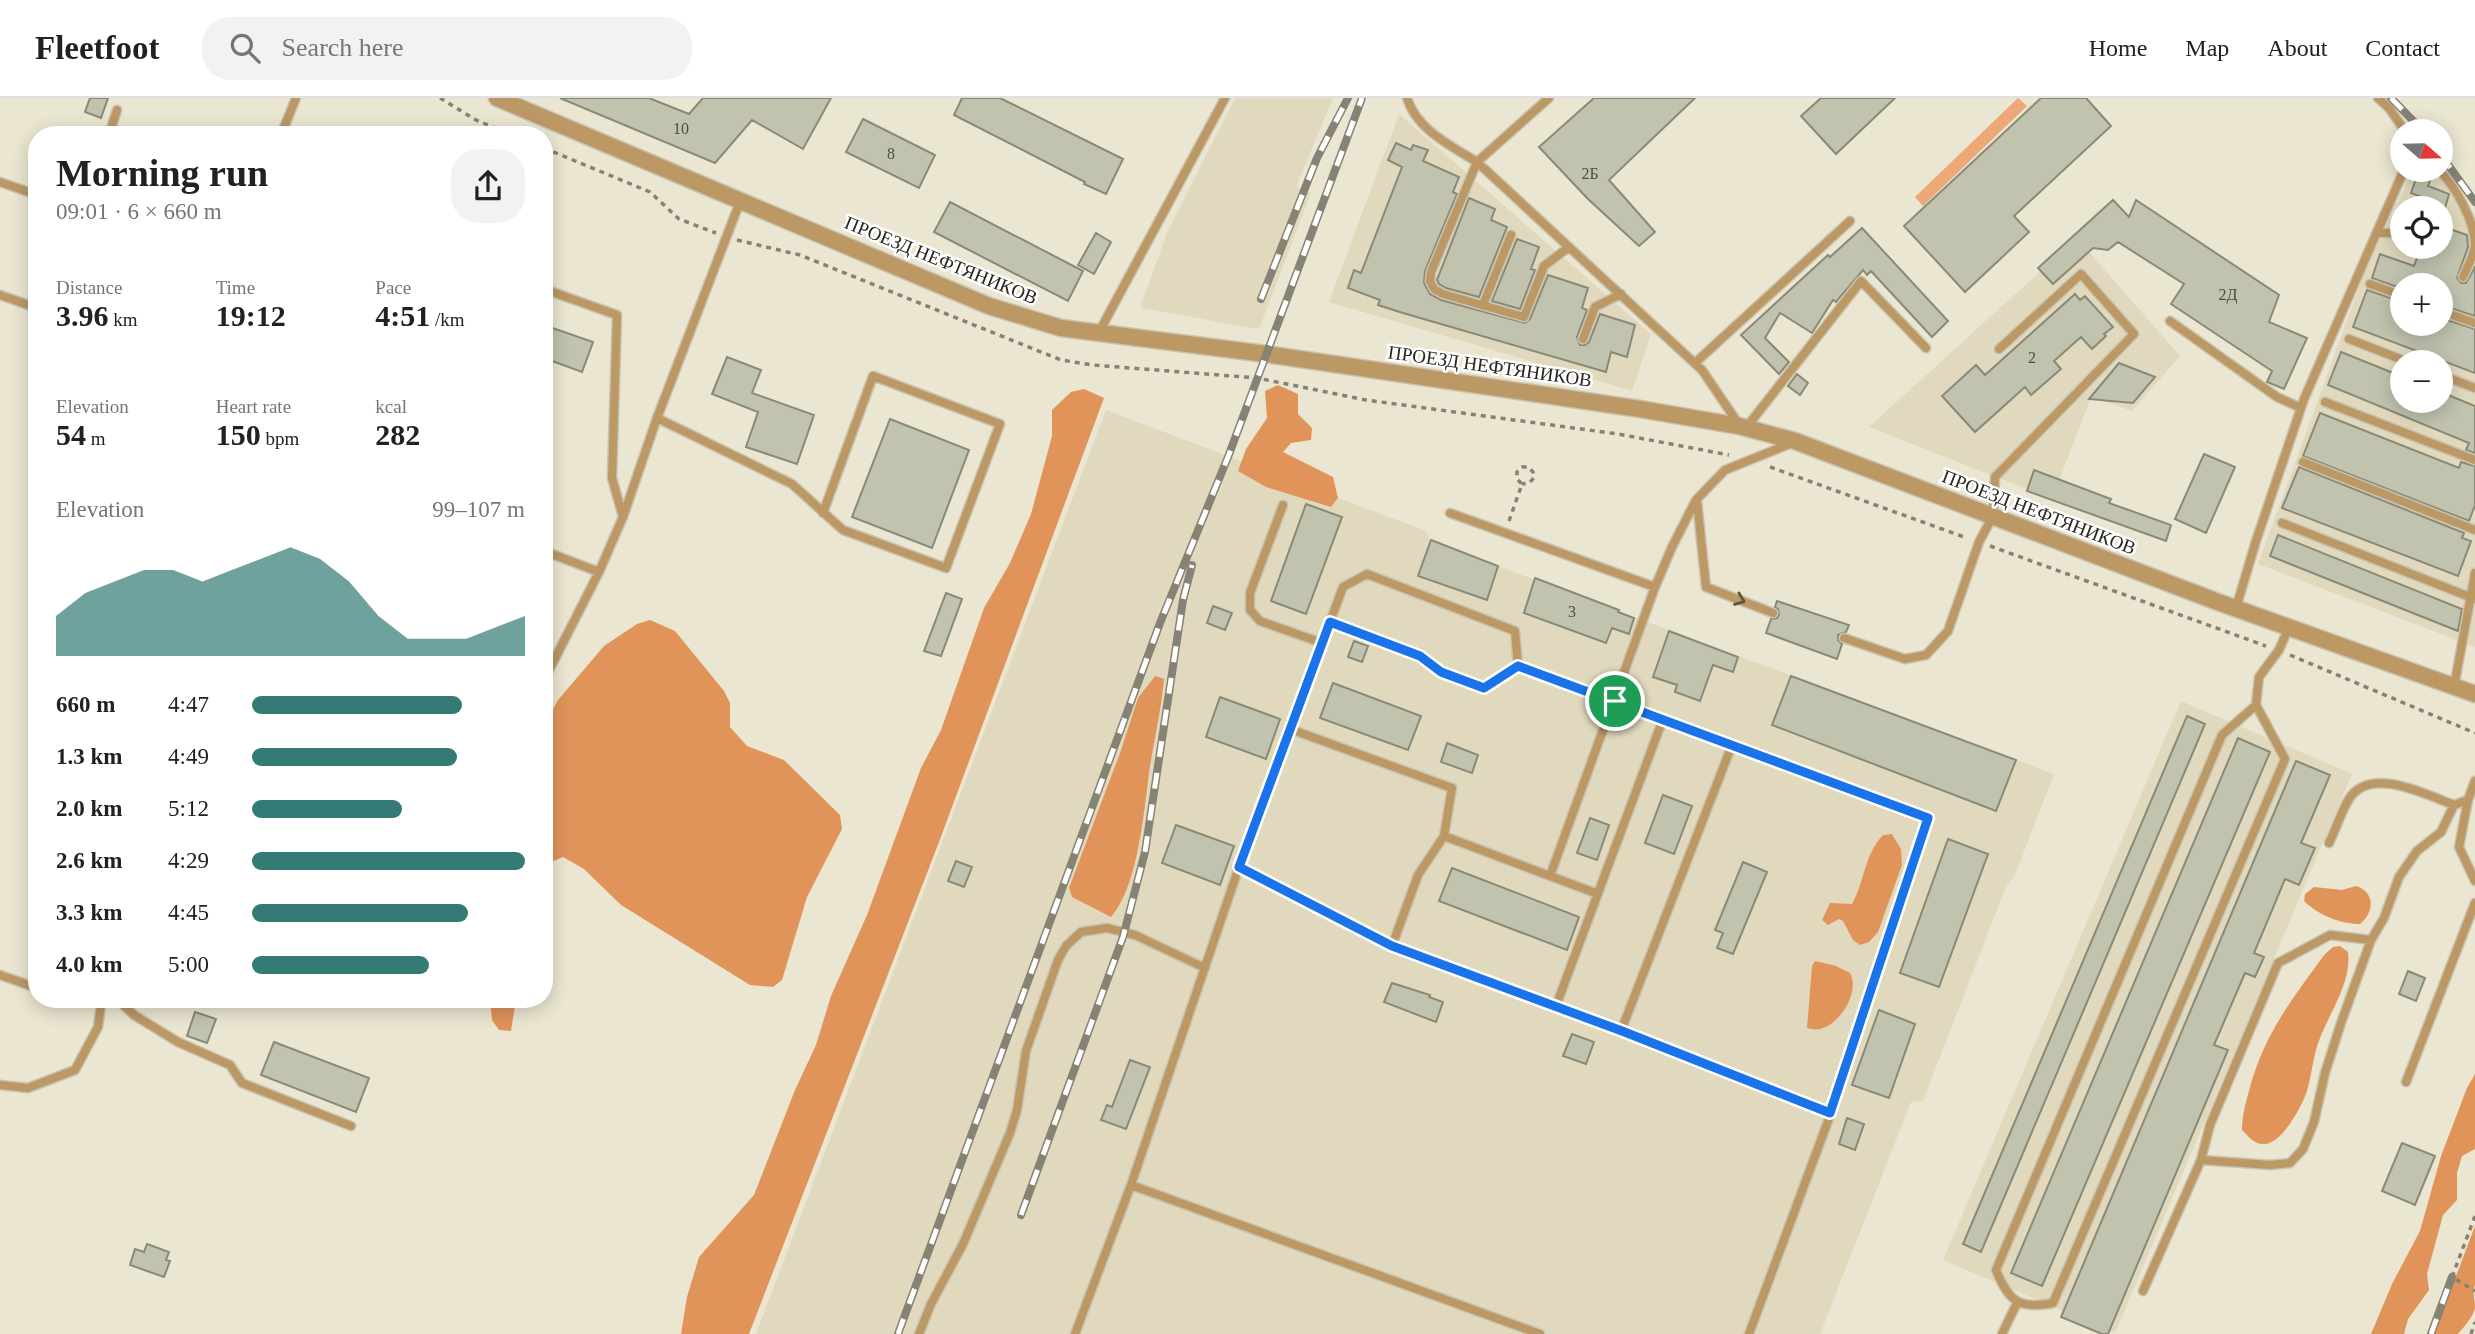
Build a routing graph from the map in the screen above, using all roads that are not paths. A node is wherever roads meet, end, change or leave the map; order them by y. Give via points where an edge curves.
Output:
1 (296, 98) edge
2 (497, 98) edge
3 (1225, 98) edge
4 (1407, 98) edge
5 (1549, 98) edge
6 (2378, 98) edge
7 (524, 103) edge
8 (117, 110) dead end
9 (2397, 119) edge
10 (112, 126) edge
11 (285, 126) edge
12 (1477, 162) junction
13 (0, 182) edge
14 (2399, 182) edge
15 (2450, 182) edge
16 (28, 192) edge
17 (741, 199) junction
18 (1850, 221) dead end
19 (2377, 233) junction
20 (2390, 233) edge
21 (1511, 235) dead end
22 (1569, 247) junction
23 (2463, 277) dead end
24 (2370, 284) dead end
25 (2390, 291) edge
26 (553, 292) edge
27 (0, 295) edge
28 (1620, 295) junction
29 (28, 305) edge
30 (1483, 306) junction
31 (2453, 315) edge
32 (2170, 321) dead end
33 (2475, 323) edge
34 (1098, 334) junction
35 (1583, 338) dead end
36 (2349, 339) dead end
37 (1926, 348) dead end
38 (1999, 349) dead end
39 (2390, 355) edge
40 (1695, 363) junction
41 (2453, 380) edge
42 (2475, 388) edge
43 (2325, 402) dead end
44 (2301, 408) junction
45 (657, 418) junction
46 (1742, 427) junction
47 (1795, 441) junction
48 (2475, 460) edge
49 (2303, 463) dead end
50 (1696, 500) junction
51 (1283, 505) dead end
52 (823, 513) junction
53 (1450, 513) dead end
54 (1993, 516) junction
55 (623, 517) junction
56 (2282, 523) dead end
57 (2475, 530) edge
58 (553, 554) edge
59 (599, 572) junction
60 (2475, 573) edge
61 (1655, 587) junction
62 (2473, 598) edge
63 (2236, 608) junction
64 (1773, 612) dead end
65 (1330, 622) junction
66 (2289, 627) junction
67 (1844, 638) dead end
68 (1322, 643) junction
69 (553, 662) edge
70 (1518, 666) junction
71 (2454, 687) junction
72 (2475, 695) edge
73 (1615, 701) junction
74 (2256, 705) junction
75 (1663, 719) junction
76 (1290, 729) junction
77 (1732, 745) junction
78 (2475, 781) edge
79 (2468, 800) junction
80 (2454, 805) junction
81 (1444, 836) junction
82 (2329, 843) dead end
83 (1239, 867) junction
84 (1550, 876) junction
85 (2475, 880) edge
86 (1598, 894) junction
87 (2475, 903) edge
88 (2371, 940) junction
89 (1392, 946) junction
90 (1205, 968) junction
91 (0, 975) edge
92 (28, 985) edge
93 (1556, 1006) junction
94 (100, 1008) edge
95 (127, 1008) edge
96 (1622, 1031) junction
97 (2406, 1082) dead end
98 (0, 1085) edge
99 (1830, 1113) junction
100 (351, 1126) dead end
101 (2201, 1160) junction
102 (1131, 1185) junction
103 (2143, 1291) dead end
104 (2017, 1303) junction
105 (919, 1334) edge
106 (1075, 1334) edge
107 (1540, 1334) edge
108 (1749, 1334) edge
109 (2002, 1334) edge

1 - 11 lane
2 - 7 street, ПРОЕЗД НЕФТЯНИКОВ
3 - 34 lane
4 - 12 lane via 1419,121
5 - 12 lane
6 - 9 lane
7 - 17 street, ПРОЕЗД НЕФТЯНИКОВ
8 - 10 lane
12 - 22 lane
12 - 30 lane via 1430,281 1443,294
13 - 16 lane
14 - 19 lane
15 - 23 lane via 2468,214 2475,246
17 - 34 street, ПРОЕЗД НЕФТЯНИКОВ via 989,306 1029,320
17 - 45 lane
18 - 40 lane
19 - 20 lane
19 - 44 lane
21 - 30 lane
22 - 28 lane
22 - 30 lane via 1544,265 1524,317
24 - 25 lane
26 - 55 lane via 617,315 612,478
27 - 29 lane
28 - 35 lane via 1595,307
28 - 40 lane
31 - 33 lane
32 - 44 lane via 2277,397
34 - 46 street, ПРОЕЗД НЕФТЯНИКОВ via 1266,354
36 - 39 lane
37 - 46 lane via 1861,281
38 - 54 lane via 2081,274 2134,334 1995,477
40 - 46 lane
41 - 42 lane
43 - 48 lane
44 - 63 lane
45 - 52 lane via 792,484
45 - 55 lane
46 - 47 street, ПРОЕЗД НЕФТЯНИКОВ
47 - 50 lane via 1725,470
47 - 54 street, ПРОЕЗД НЕФТЯНИКОВ
49 - 57 lane
50 - 61 lane
50 -> 64 lane via 1706,587
51 - 68 lane via 1250,593 1250,610 1260,621
52 - 52 lane via 843,530 946,568 1000,424 873,376
53 - 61 lane
54 - 63 street, ПРОЕЗД НЕФТЯНИКОВ
54 - 67 lane via 1979,542 1948,631 1926,655 1905,659
55 - 59 lane
56 - 62 lane
58 - 59 lane
59 - 69 lane
60 - 62 lane
61 - 73 lane
62 - 71 lane
63 - 66 street, ПРОЕЗД НЕФТЯНИКОВ
65 - 68 lane
65 - 70 lane via 1420,656 1441,672 1484,688
65 - 70 lane via 1343,587 1367,574 1515,631
66 - 71 street, ПРОЕЗД НЕФТЯНИКОВ
66 - 74 lane via 2259,677
68 - 76 lane
70 - 73 lane
71 - 72 street, ПРОЕЗД НЕФТЯНИКОВ
73 - 75 lane
73 - 84 lane
74 - 104 lane via 2222,735 1996,1270 2004,1291
74 - 104 lane via 2285,759 2053,1303
75 - 77 lane
75 - 86 lane
76 - 81 lane via 1452,788
76 - 83 lane
77 - 96 lane
77 - 99 lane via 1928,818
78 - 79 lane
79 - 80 lane
79 - 85 lane via 2459,848
80 - 82 lane via 2376,782 2350,796
80 - 88 lane via 2441,832 2417,851 2399,877
81 - 84 lane
81 - 89 lane via 1418,875
83 - 89 lane
83 - 90 lane
84 - 86 lane
86 - 93 lane
87 - 97 lane
88 - 101 lane via 2330,935 2278,963 2210,1125
88 - 101 lane via 2303,1149 2290,1163
89 - 93 lane
90 - 102 lane
90 - 105 lane via 1135,934 1107,929 1081,932 1066,946 1026,1051 1010,1133
91 - 92 lane
93 - 96 lane
94 - 98 lane via 97,1027 75,1070 28,1088
95 - 100 lane via 178,1042 230,1065 242,1083
96 - 99 lane
99 - 108 lane
101 - 103 lane
102 - 106 lane
102 - 107 lane
104 - 109 lane

